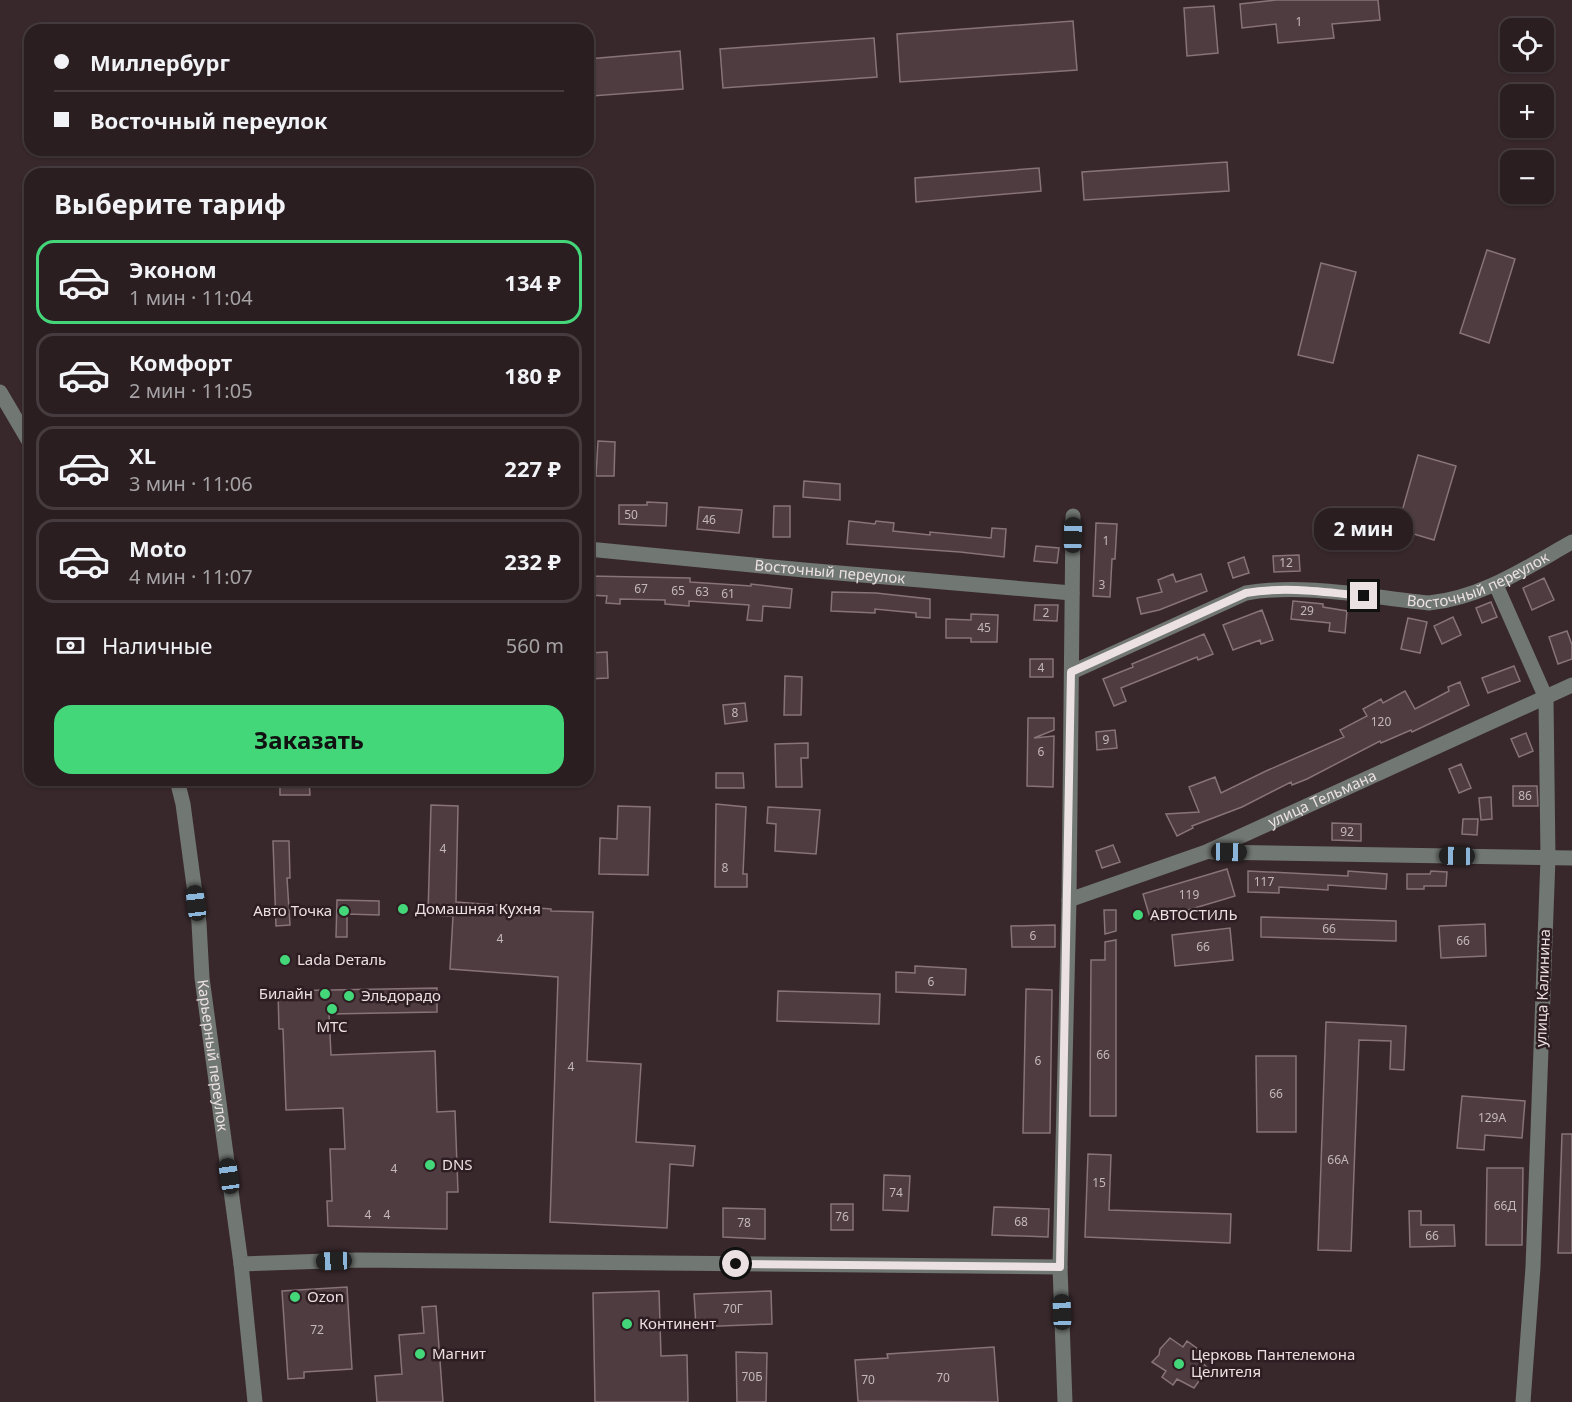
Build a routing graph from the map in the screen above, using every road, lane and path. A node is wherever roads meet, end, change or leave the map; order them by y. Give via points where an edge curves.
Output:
1 (0, 392) edge
2 (24, 433) edge
3 (1073, 516) dead end
4 (1572, 542) edge
5 (594, 550) edge
6 (1496, 585) junction
7 (1072, 593) junction
8 (1071, 672) junction
9 (1572, 685) edge
10 (1545, 698) junction
11 (178, 786) edge
12 (1206, 852) junction
13 (1548, 858) junction
14 (1572, 858) edge
15 (1069, 900) junction
16 (241, 1264) junction
17 (1060, 1267) junction
18 (255, 1402) edge
19 (1065, 1402) edge
20 (1523, 1402) edge

1 - 2 street
3 - 7 street
4 - 6 street, Восточный переулок
5 - 7 street, Восточный переулок
6 - 8 street, Восточный переулок via 1449,601 1430,603 1299,589 1246,593
6 - 10 street, улица Калинина
7 - 8 street
8 - 15 street
9 - 10 street, улица Тельмана
10 - 12 street, улица Тельмана
10 - 13 street, улица Калинина
11 - 16 street, Карьерный переулок
12 - 13 street
12 - 15 street, улица Тельмана
13 - 14 street
13 - 20 street, улица Калинина via 1533,1267
15 - 17 street
16 - 17 street via 357,1260
16 - 18 street, Карьерный переулок
17 - 19 street

